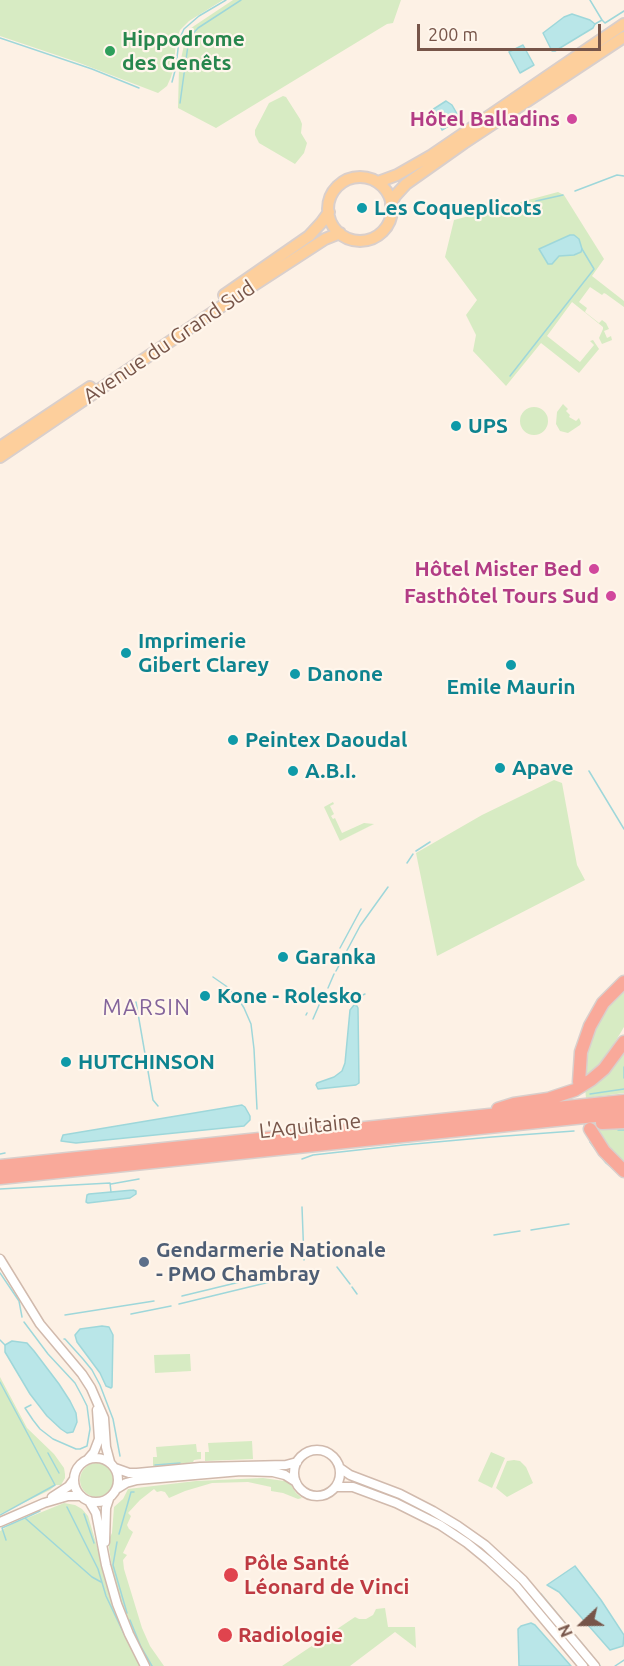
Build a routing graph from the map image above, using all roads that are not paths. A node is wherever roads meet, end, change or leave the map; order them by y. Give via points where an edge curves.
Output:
1 (624, 24) edge
2 (624, 38) edge
3 (378, 182) junction
4 (391, 204) junction
5 (329, 212) junction
6 (340, 233) junction
7 (0, 447) edge
8 (0, 457) edge
9 (624, 982) edge
10 (624, 1042) edge
11 (579, 1091) dead end
12 (624, 1101) edge
13 (624, 1113) edge
14 (468, 1117) junction
15 (563, 1119) junction
16 (624, 1122) edge
17 (590, 1129) dead end
18 (0, 1166) edge
19 (624, 1171) edge
20 (0, 1178) edge
21 (0, 1259) edge
22 (95, 1398) junction
23 (88, 1459) junction
24 (297, 1462) junction
25 (112, 1465) junction
26 (340, 1468) junction
27 (74, 1478) junction
28 (296, 1482) junction
29 (336, 1487) junction
30 (117, 1488) junction
31 (85, 1499) junction
32 (109, 1499) junction
33 (44, 1503) junction
34 (0, 1522) edge
35 (104, 1551) junction
36 (145, 1666) edge
37 (583, 1666) edge
38 (595, 1666) edge

1 - 3 main road via 432,155
2 - 4 main road via 413,179
3 - 4 main road
3 - 5 main road via 350,178 330,198
4 - 6 main road via 389,222 376,236 358,240
5 - 6 main road
5 - 7 main road, Avenue du Grand Sud via 315,231 281,257
6 - 8 main road, Avenue du Grand Sud via 231,300
9 - 11 highway via 603,1003 590,1026 582,1052
10 - 14 highway via 604,1069 575,1090
12 - 14 highway, L'Aquitaine
13 - 15 highway, L'Aquitaine
14 - 18 highway, L'Aquitaine
15 - 16 highway via 572,1125
15 - 20 highway, L'Aquitaine
17 - 19 highway
21 - 22 street via 40,1324 82,1374
22 - 23 street via 99,1439
22 - 25 street via 104,1418 106,1448
23 - 25 street via 99,1458
23 - 27 street
24 - 25 street via 137,1473
24 - 26 street via 304,1454 322,1451 333,1457
24 - 28 street
25 - 30 street via 119,1477
26 - 29 street
26 - 38 street via 433,1510 485,1545 523,1580
27 - 31 street via 75,1488
27 - 33 street
28 - 29 street via 303,1492 316,1497
28 - 30 street via 273,1472 241,1471 137,1480
29 - 37 street via 352,1487 390,1500 467,1543 516,1586
30 - 32 street
31 - 32 street
31 - 33 street via 68,1496
31 - 35 street via 96,1512
32 - 35 street
33 - 34 street
35 - 36 street via 117,1604

